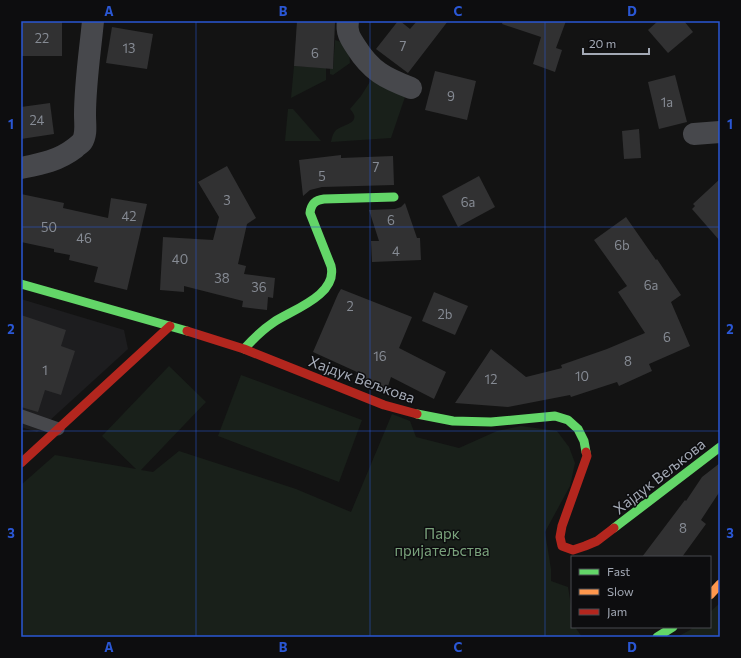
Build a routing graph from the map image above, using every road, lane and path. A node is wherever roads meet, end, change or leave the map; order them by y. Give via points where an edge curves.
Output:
1 (93, 21) edge
2 (348, 21) edge
3 (411, 88) dead end
4 (720, 132) edge
5 (694, 134) dead end
6 (21, 168) edge
7 (394, 197) dead end
8 (21, 284) edge
9 (170, 326) junction
10 (244, 349) junction
11 (21, 416) edge
12 (58, 429) junction
13 (720, 446) edge
14 (21, 463) edge
15 (720, 584) edge
16 (711, 594) edge
17 (672, 628) edge
18 (657, 637) edge

1 - 6 street via 85,99 85,136 81,143 60,158
2 - 3 street via 347,30 353,42 373,69
4 - 5 street
7 - 10 street via 324,198 313,203 310,213 331,265 333,274 330,282 324,291 308,303 266,327
8 - 9 street, Хајдук Вељкова
9 - 10 street, Хајдук Вељкова
9 - 12 street
10 - 13 street, Хајдук Вељкова via 384,405 424,416 453,421 491,422 555,416 568,420 578,429 587,456 560,537 562,546 573,550 597,541
11 - 12 lane
12 - 14 street
15 - 16 street
17 - 18 street

